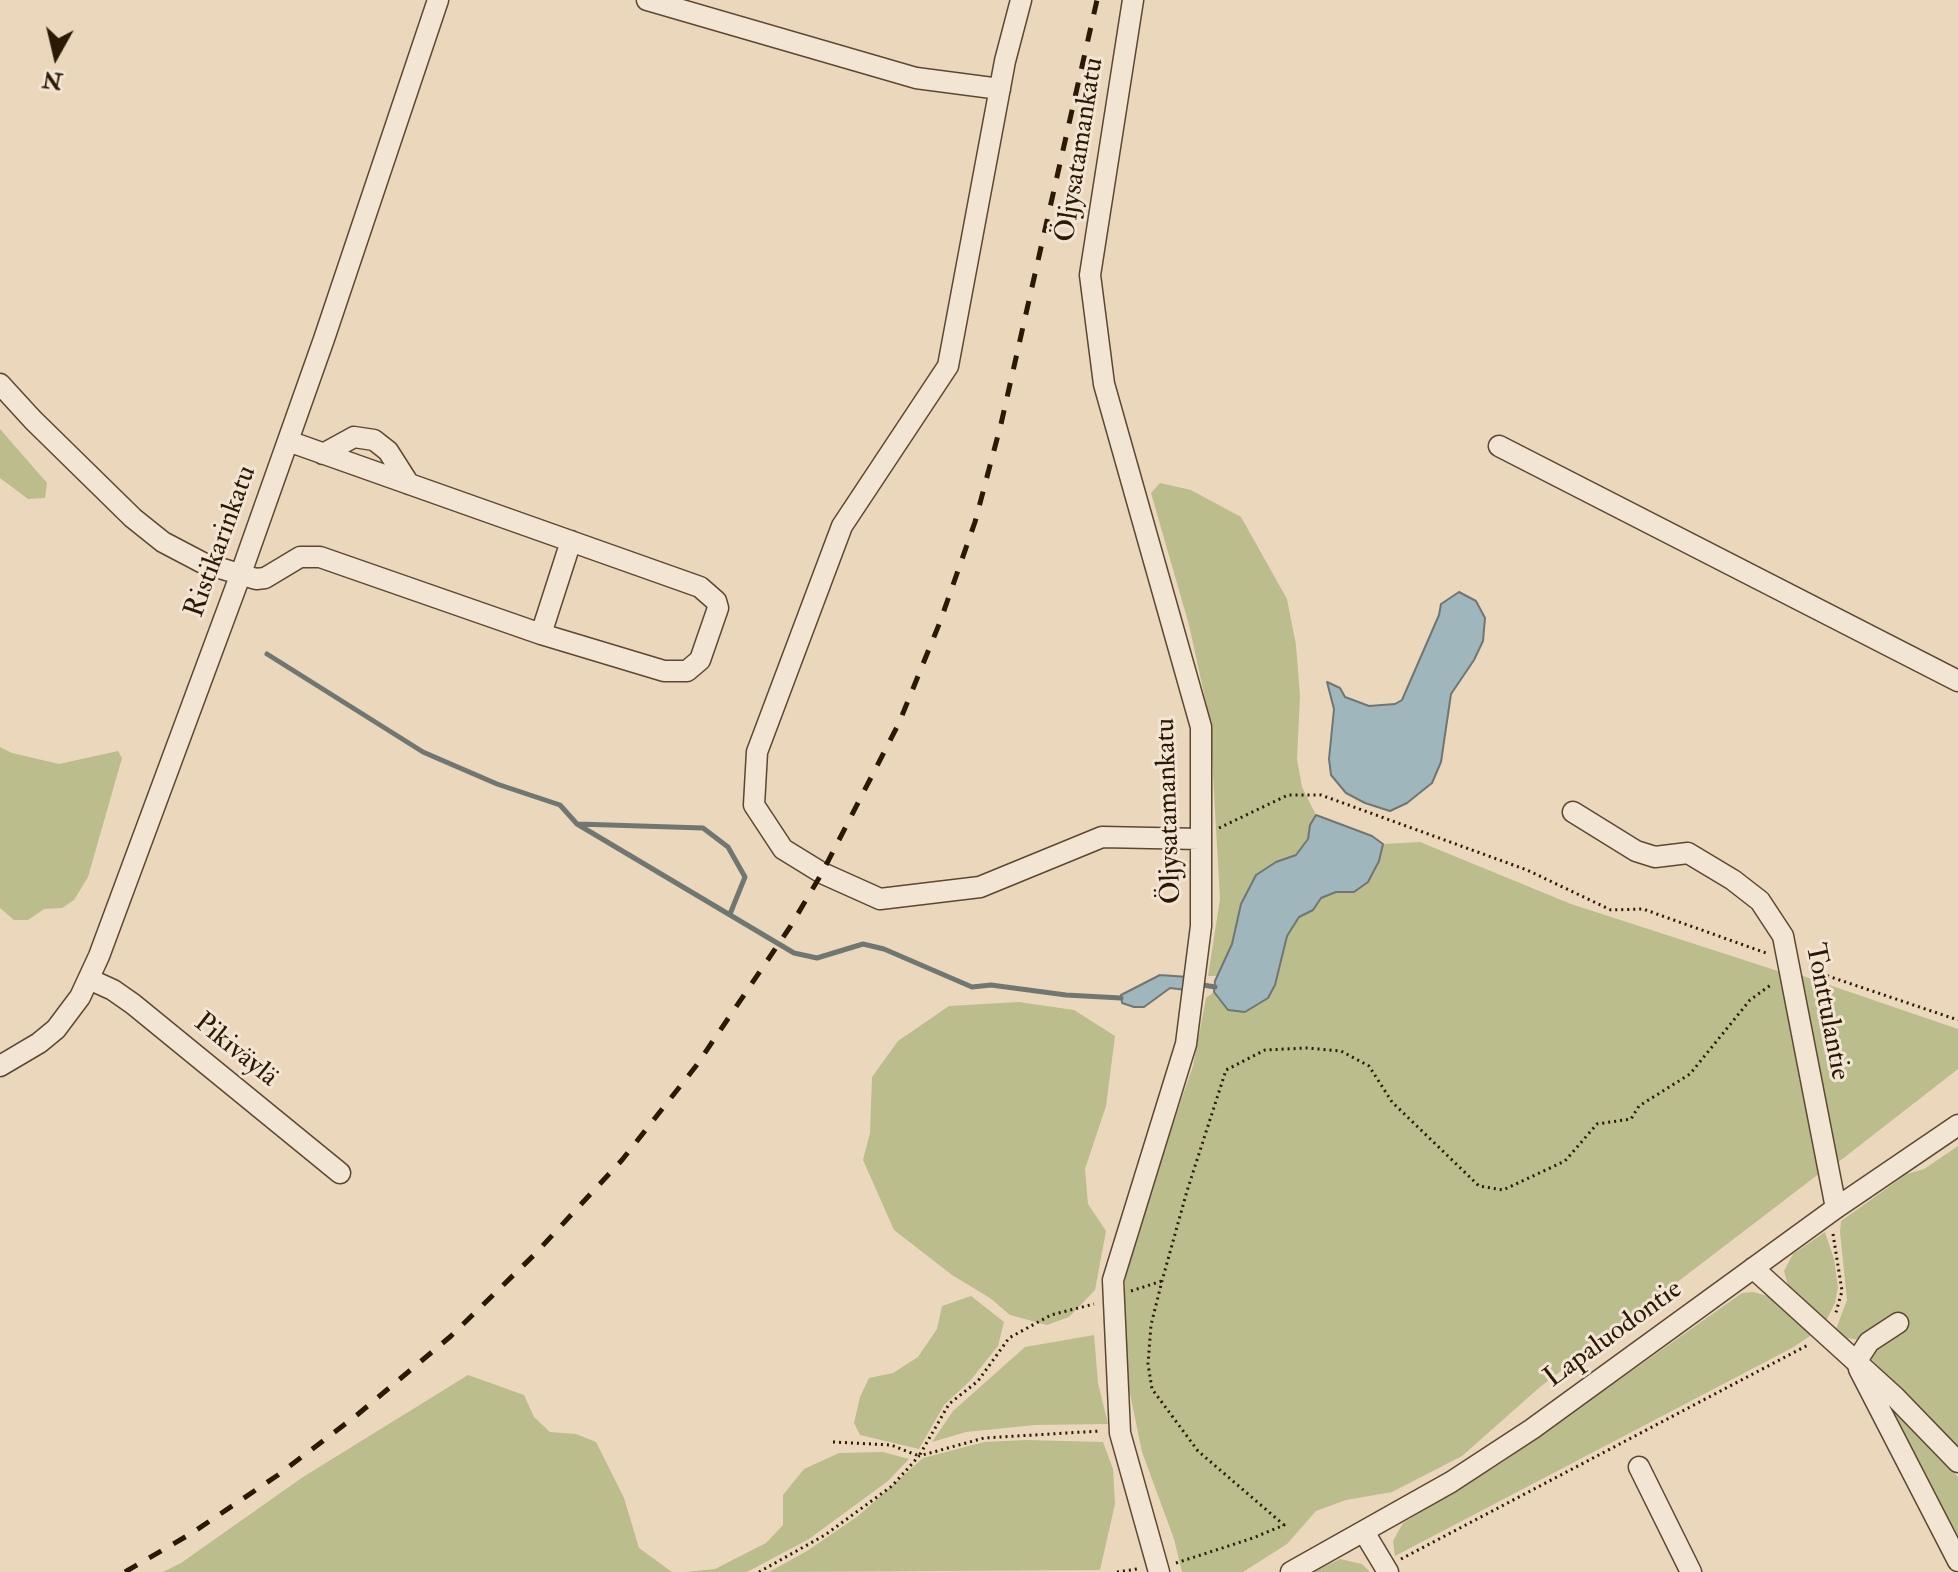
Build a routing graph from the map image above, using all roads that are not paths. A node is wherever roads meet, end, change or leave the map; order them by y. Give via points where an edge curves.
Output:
1 (438, 0) edge
2 (647, 0) edge
3 (1021, 0) edge
4 (1133, 0) edge
5 (1000, 89) junction
6 (0, 384) edge
7 (288, 441) junction
8 (1499, 446) dead end
9 (323, 454) junction
10 (409, 484) junction
11 (571, 541) junction
12 (240, 576) junction
13 (541, 634) junction
14 (1958, 681) edge
15 (1573, 812) dead end
16 (1200, 839) junction
17 (89, 979) junction
18 (0, 1066) edge
19 (1958, 1125) edge
20 (340, 1173) dead end
21 (1832, 1211) junction
22 (1753, 1268) junction
23 (1898, 1323) dead end
24 (1856, 1362) junction
25 (1958, 1462) edge
26 (1639, 1467) dead end
27 (1364, 1532) junction
28 (1958, 1561) edge
29 (1158, 1569) edge
30 (1386, 1570) edge
31 (1291, 1572) edge
32 (1691, 1572) edge

1 - 7 street, Ristikarinkatu
2 - 5 street via 916,78
3 - 5 street
4 - 16 street, Öljysatamankatu via 1090,275 1104,384 1201,727
5 - 16 street via 948,366 842,526 757,752 754,805 783,849 880,899 980,887 1102,837
6 - 12 street via 133,518 183,553
7 - 9 street
7 - 12 street, Ristikarinkatu
8 - 14 street
9 - 10 street
9 - 10 street via 354,437 374,440
10 - 11 street
11 - 13 street
11 - 13 street via 700,587 716,601 718,616 700,660 678,673
12 - 13 street via 265,578 300,557 320,557
12 - 17 street, Ristikarinkatu
15 - 21 street, Tonttulantie via 1636,851 1655,857 1688,853 1760,901 1783,936
16 - 29 street, Öljysatamankatu via 1201,926 1186,1044 1113,1280 1120,1429
17 - 18 street, Ristikarinkatu via 56,1029
17 - 20 street, Pikiväylä via 133,1004
19 - 21 street, Lapaluodontie
21 - 22 street, Lapaluodontie
22 - 24 street
22 - 27 street, Lapaluodontie via 1532,1429
23 - 24 street via 1869,1342
24 - 25 street
24 - 28 street
26 - 32 street
27 - 30 street
27 - 31 street, Lapaluodontie

